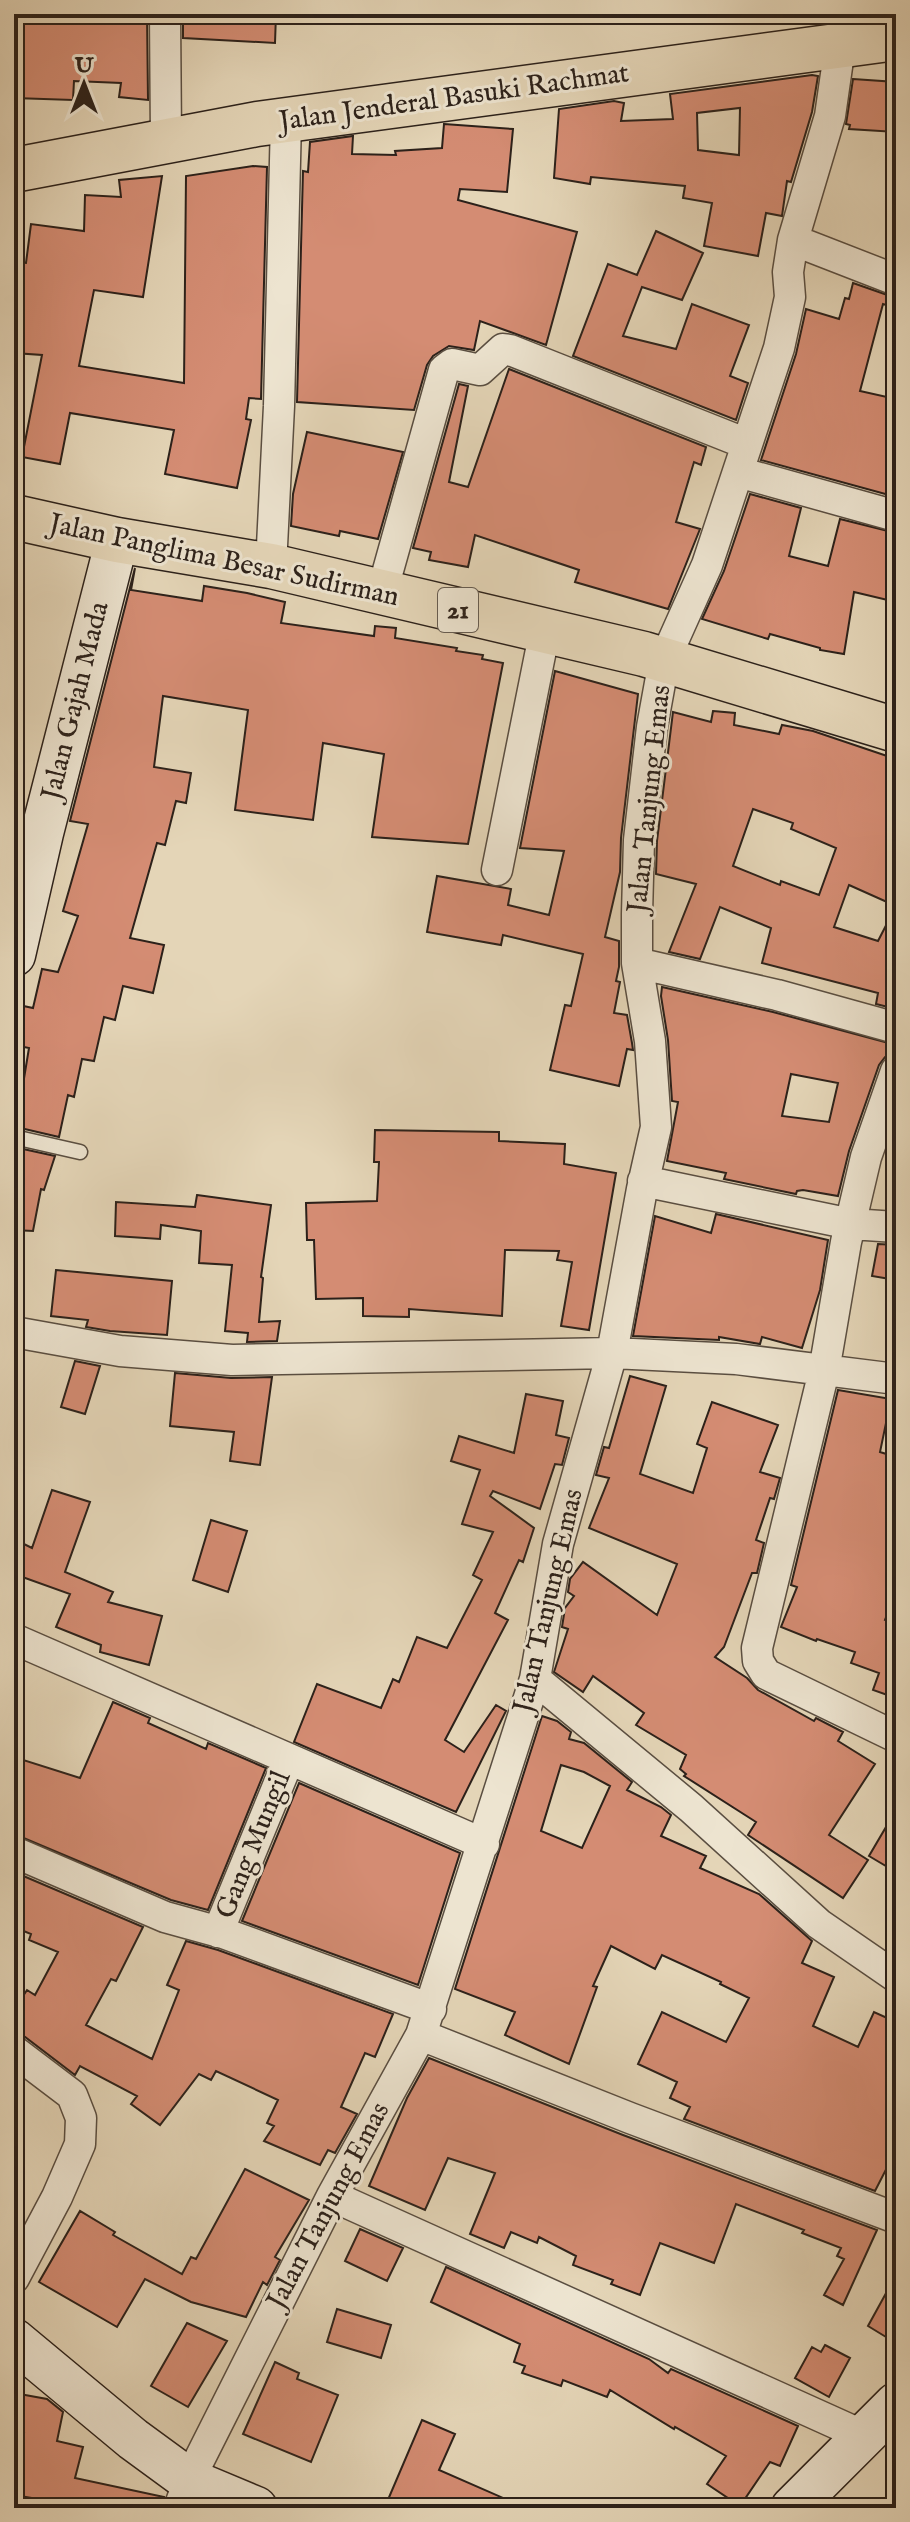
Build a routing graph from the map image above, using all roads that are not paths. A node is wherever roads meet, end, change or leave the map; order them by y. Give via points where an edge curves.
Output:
1 (165, 14) edge
2 (896, 38) edge
3 (840, 46) junction
4 (286, 120) junction
5 (166, 141) junction
6 (14, 170) edge
7 (793, 240) junction
8 (896, 280) edge
9 (747, 444) junction
10 (738, 472) junction
11 (896, 516) edge
12 (14, 517) edge
13 (117, 540) junction
14 (271, 566) junction
15 (382, 592) junction
16 (545, 630) junction
17 (664, 661) junction
18 (896, 730) edge
19 (497, 870) dead end
20 (20, 904) edge
21 (14, 955) edge
22 (637, 963) junction
23 (896, 1028) edge
24 (896, 1071) edge
25 (14, 1137) edge
26 (80, 1152) dead end
27 (643, 1181) junction
28 (851, 1224) junction
29 (896, 1227) edge
30 (14, 1332) edge
31 (612, 1353) junction
32 (824, 1371) junction
33 (896, 1379) edge
34 (14, 1639) edge
35 (535, 1679) junction
36 (896, 1737) edge
37 (289, 1759) junction
38 (484, 1844) junction
39 (14, 1852) edge
40 (218, 1932) junction
41 (896, 1977) edge
42 (426, 2022) junction
43 (14, 2051) edge
44 (332, 2196) junction
45 (896, 2218) edge
46 (14, 2278) edge
47 (14, 2340) edge
48 (896, 2404) edge
49 (864, 2436) junction
50 (184, 2494) edge
51 (256, 2508) edge
52 (792, 2508) edge

1 - 5 street
2 - 3 main road, Jalan Jenderal Basuki Rachmat
3 - 4 main road, Jalan Jenderal Basuki Rachmat
3 - 7 street, Jalan Tanjung Emas via 830,116
4 - 5 main road, Jalan Jenderal Basuki Rachmat
4 - 14 street
5 - 6 main road, Jalan Jenderal Basuki Rachmat
7 - 8 street
7 - 9 street, Jalan Tanjung Emas via 790,297 779,348
9 - 10 street, Jalan Tanjung Emas
9 - 15 street via 510,350 503,349 480,370 452,364 444,370
10 - 11 street
10 - 17 street, Jalan Tanjung Emas via 707,565
12 - 13 main road, Jalan Panglima Besar Sudirman / 21
13 - 14 main road, Jalan Panglima Besar Sudirman / 21
13 - 20 street, Jalan Gajah Mada
14 - 15 main road, Jalan Panglima Besar Sudirman / 21
15 - 16 main road, Jalan Panglima Besar Sudirman / 21
16 - 17 main road, Jalan Panglima Besar Sudirman / 21
16 - 19 street
17 - 18 main road, Jalan Panglima Besar Sudirman / 21
17 - 22 street, Jalan Tanjung Emas via 639,840
20 - 21 street, Jalan Gajah Mada
22 - 23 street
22 - 27 street, Jalan Tanjung Emas via 656,1127
24 - 28 street via 866,1157
25 - 26 lane
27 - 28 street
27 - 31 street, Jalan Tanjung Emas
28 - 29 street
28 - 32 street
30 - 31 street via 120,1351 232,1360
31 - 32 street via 736,1359
31 - 35 street, Jalan Tanjung Emas via 558,1544
32 - 33 street
32 - 36 street via 758,1661 766,1674
34 - 37 street
35 - 38 street, Jalan Tanjung Emas
35 - 41 street via 691,1808 819,1924
37 - 38 street
37 - 40 street, Gang Mungil
38 - 42 street, Jalan Tanjung Emas
39 - 40 street via 165,1917
40 - 42 street
42 - 44 street, Jalan Tanjung Emas
42 - 45 street via 630,2118
43 - 46 street via 72,2095 81,2118 80,2144
44 - 49 street
44 - 50 street, Jalan Tanjung Emas
47 - 50 street via 133,2439
48 - 49 street
49 - 52 street
50 - 51 street

